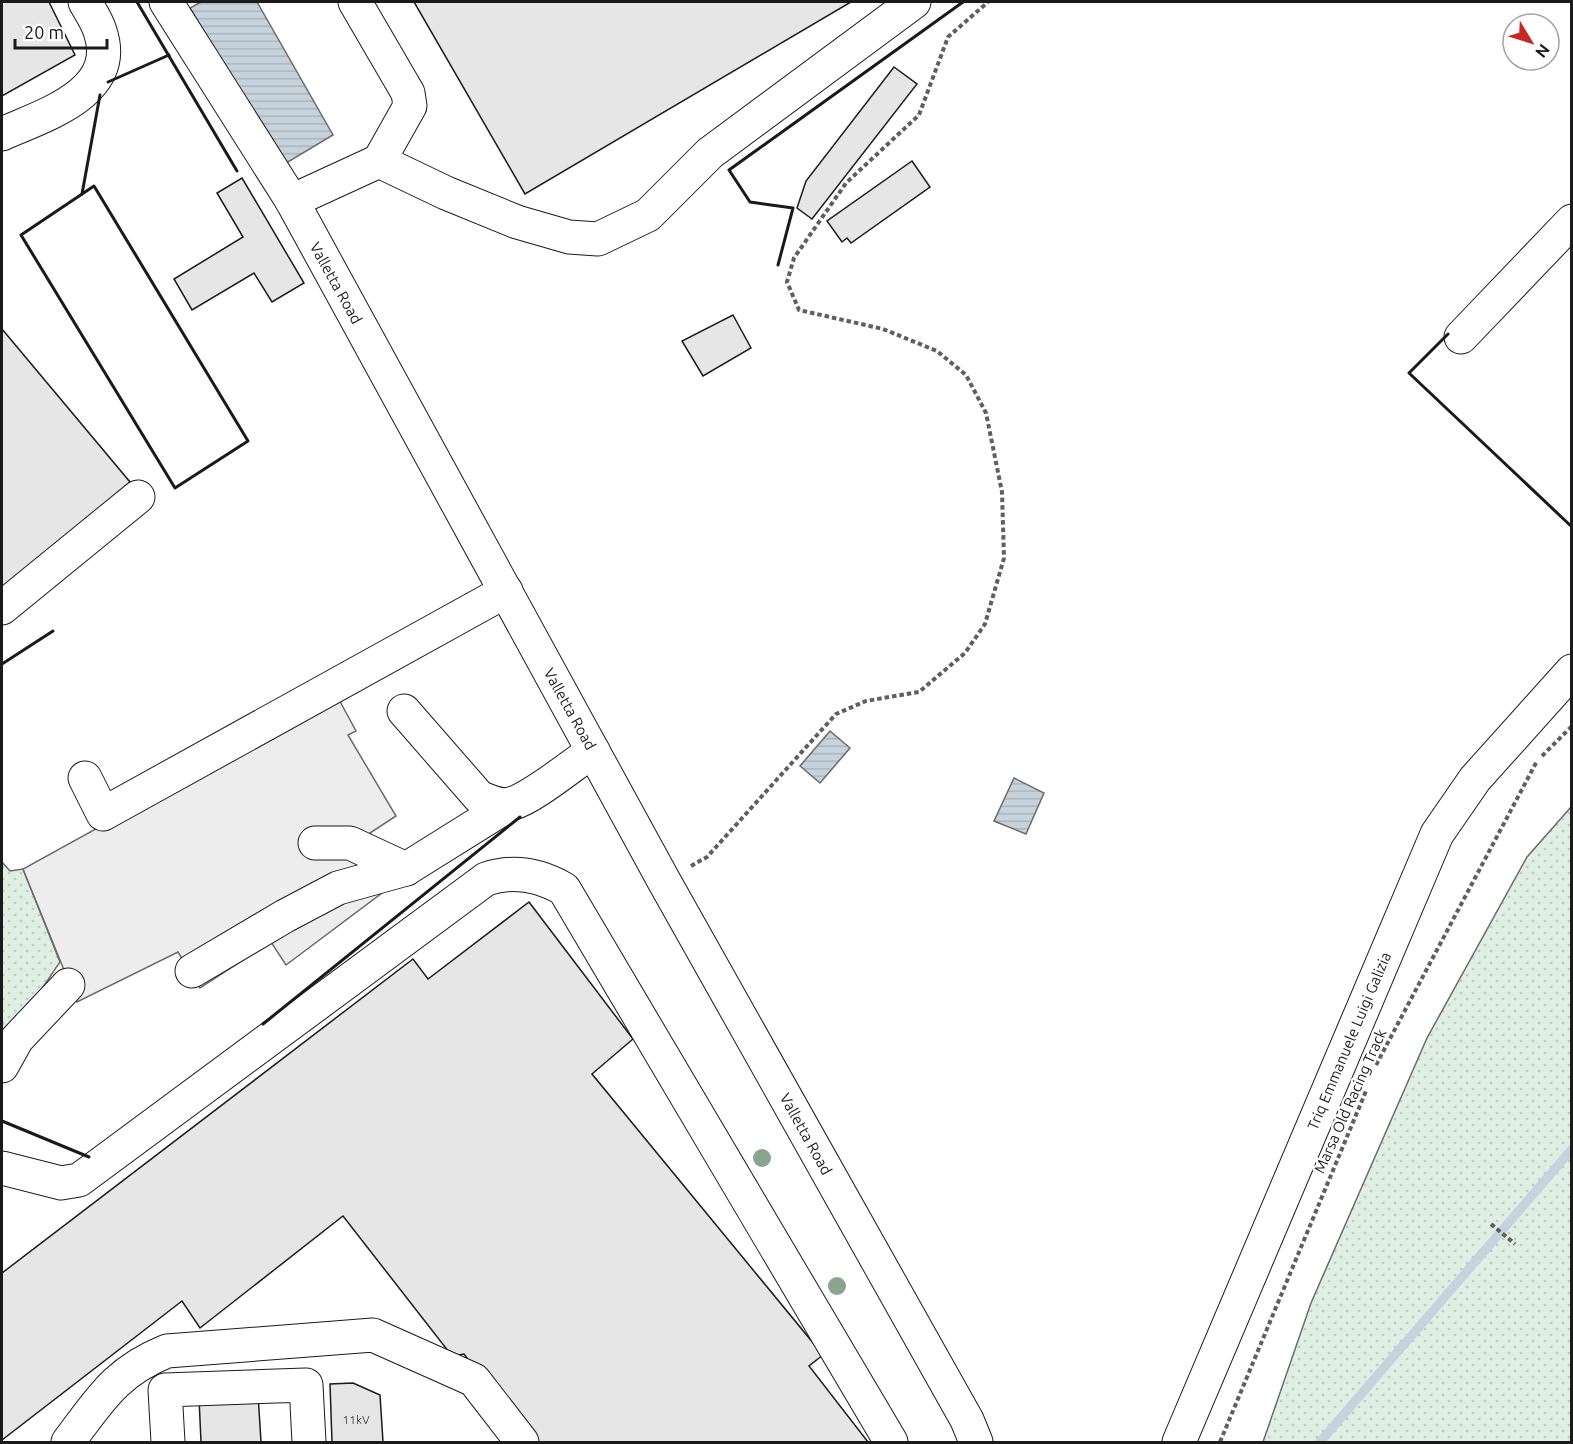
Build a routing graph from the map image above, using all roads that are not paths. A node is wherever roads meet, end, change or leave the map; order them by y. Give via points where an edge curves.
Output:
1 (85, 2) edge
2 (166, 2) edge
3 (355, 2) edge
4 (914, 2) edge
5 (2, 134) edge
6 (379, 161) junction
7 (292, 201) junction
8 (1572, 221) edge
9 (1461, 337) dead end
10 (138, 497) dead end
11 (506, 591) junction
12 (2, 608) edge
13 (1572, 671) edge
14 (404, 711) dead end
15 (593, 751) junction
16 (85, 778) dead end
17 (510, 804) junction
18 (315, 843) dead end
19 (406, 869) junction
20 (192, 971) dead end
21 (68, 985) dead end
22 (2, 1066) edge
23 (2, 1168) edge
24 (1185, 1431) edge
25 (971, 1435) edge
26 (68, 1443) edge
27 (168, 1443) edge
28 (309, 1443) edge
29 (522, 1443) edge
30 (891, 1443) edge
31 (1002, 1443) edge
32 (1159, 1443) edge

1 - 5 street via 100,29 104,46 102,63 90,86 72,103
2 - 7 street, Valletta Road
3 - 6 street via 408,93 410,106
4 - 6 street via 722,143 648,215 598,239 569,237 516,222
6 - 7 street
7 - 11 street, Valletta Road
8 - 9 street
10 - 12 street
11 - 15 street, Valletta Road
11 - 16 street via 104,814
13 - 24 street, Triq Emmanuele Luigi Galizia via 1481,771 1437,834
14 - 17 street via 480,797 496,805
15 - 17 street
15 - 25 street, Valletta Road
17 - 19 street
18 - 19 street via 351,843
19 - 20 street via 338,888
21 - 22 street via 17,1039
23 - 30 street via 62,1183 79,1180 486,879 529,875 548,880 564,889
24 - 32 street
25 - 31 street
26 - 29 street via 112,1383 138,1364 167,1352 373,1335 474,1380
27 - 28 street via 165,1390 306,1385

